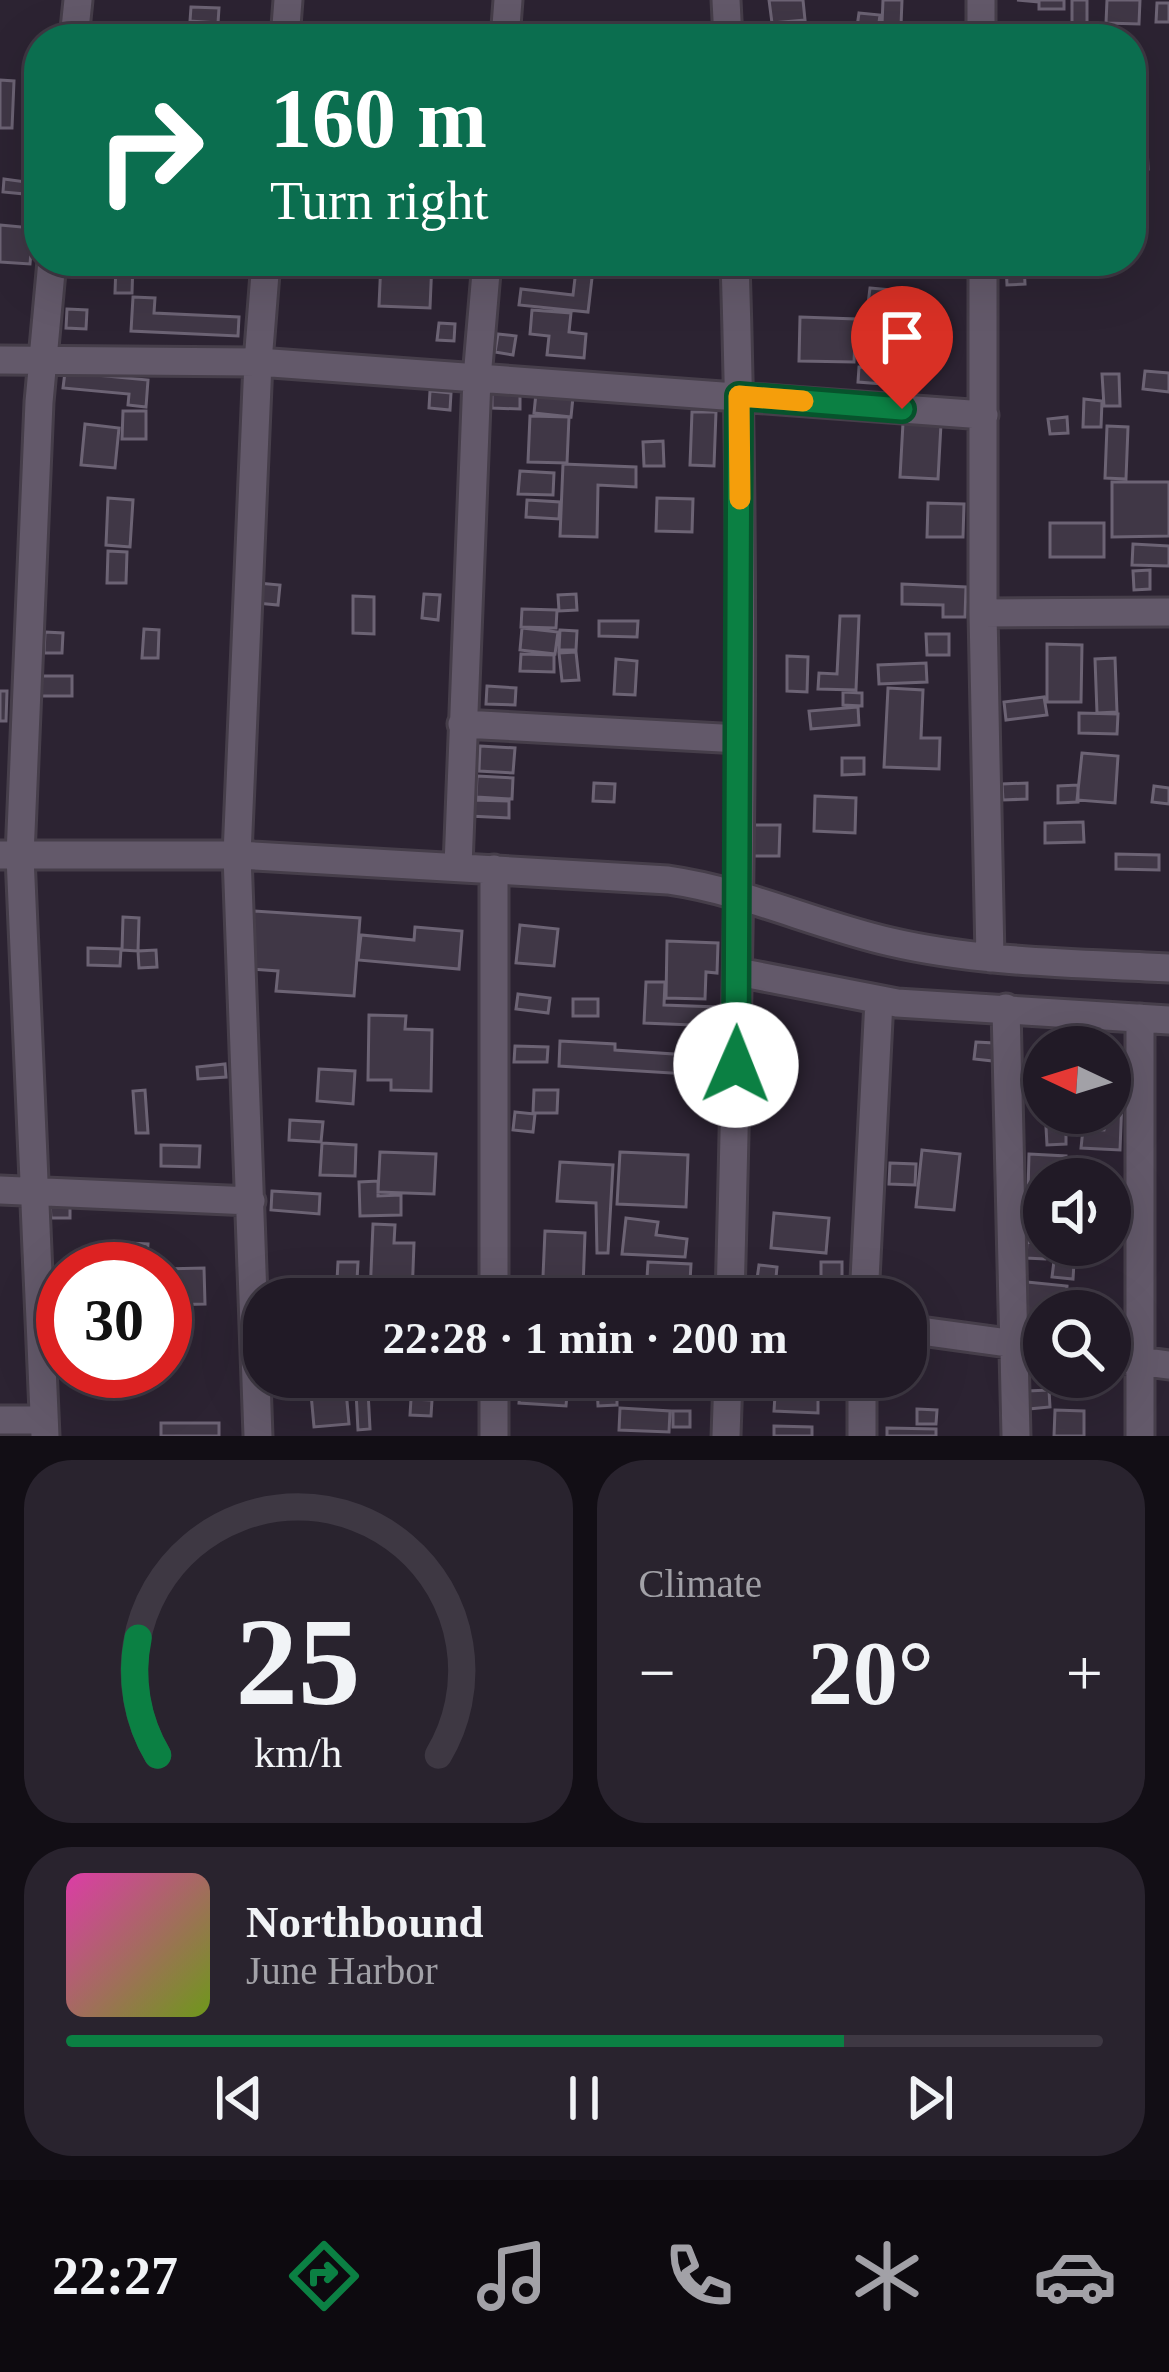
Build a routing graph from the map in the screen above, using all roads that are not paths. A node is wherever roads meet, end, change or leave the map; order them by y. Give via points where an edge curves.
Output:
1 (50, 276) edge
2 (265, 276) edge
3 (486, 276) edge
4 (735, 276) edge
5 (983, 276) edge
6 (0, 359) edge
7 (42, 359) junction
8 (258, 362) junction
9 (477, 378) junction
10 (739, 396) junction
11 (984, 416) junction
12 (1169, 611) edge
13 (983, 613) junction
14 (462, 724) junction
15 (740, 739) junction
16 (10, 855) edge
17 (237, 855) junction
18 (458, 866) junction
19 (494, 869) junction
20 (737, 895) junction
21 (991, 958) junction
22 (1169, 968) edge
23 (738, 972) junction
24 (879, 1000) junction
25 (1006, 1008) junction
26 (1140, 1018) junction
27 (1169, 1020) edge
28 (0, 1190) edge
29 (34, 1191) junction
30 (251, 1201) junction
31 (494, 1278) edge
32 (731, 1278) edge
33 (865, 1278) edge
34 (927, 1332) edge
35 (1013, 1344) junction
36 (1023, 1345) edge
37 (1155, 1363) edge
38 (494, 1398) edge
39 (727, 1398) edge
40 (862, 1398) edge
41 (0, 1420) edge
42 (45, 1428) edge
43 (258, 1436) edge
44 (494, 1436) edge
45 (726, 1436) edge
46 (862, 1436) edge
47 (1016, 1436) edge
48 (1140, 1436) edge

1 - 7 street
2 - 8 street
3 - 9 street
4 - 10 street
5 - 11 street
6 - 7 street
7 - 8 street
7 - 16 street
8 - 9 street
8 - 17 street
9 - 10 street
9 - 14 street
10 - 11 street
10 - 15 street
11 - 13 street
12 - 13 street
13 - 21 street
14 - 15 street
14 - 18 street
15 - 20 street
16 - 17 street
16 - 29 street
17 - 18 street
17 - 30 street
18 - 19 street
19 - 20 street via 668,880
19 - 31 street
20 - 21 street via 886,941
20 - 23 street
21 - 22 street
23 - 24 street
23 - 32 street
24 - 25 street
24 - 33 street
25 - 26 street
25 - 35 street
26 - 27 street
26 - 37 street
28 - 29 street
29 - 30 street
29 - 42 street
30 - 43 street
34 - 35 street
35 - 36 street
35 - 47 street
37 - 48 street
38 - 44 street
39 - 45 street
40 - 46 street
41 - 42 street

